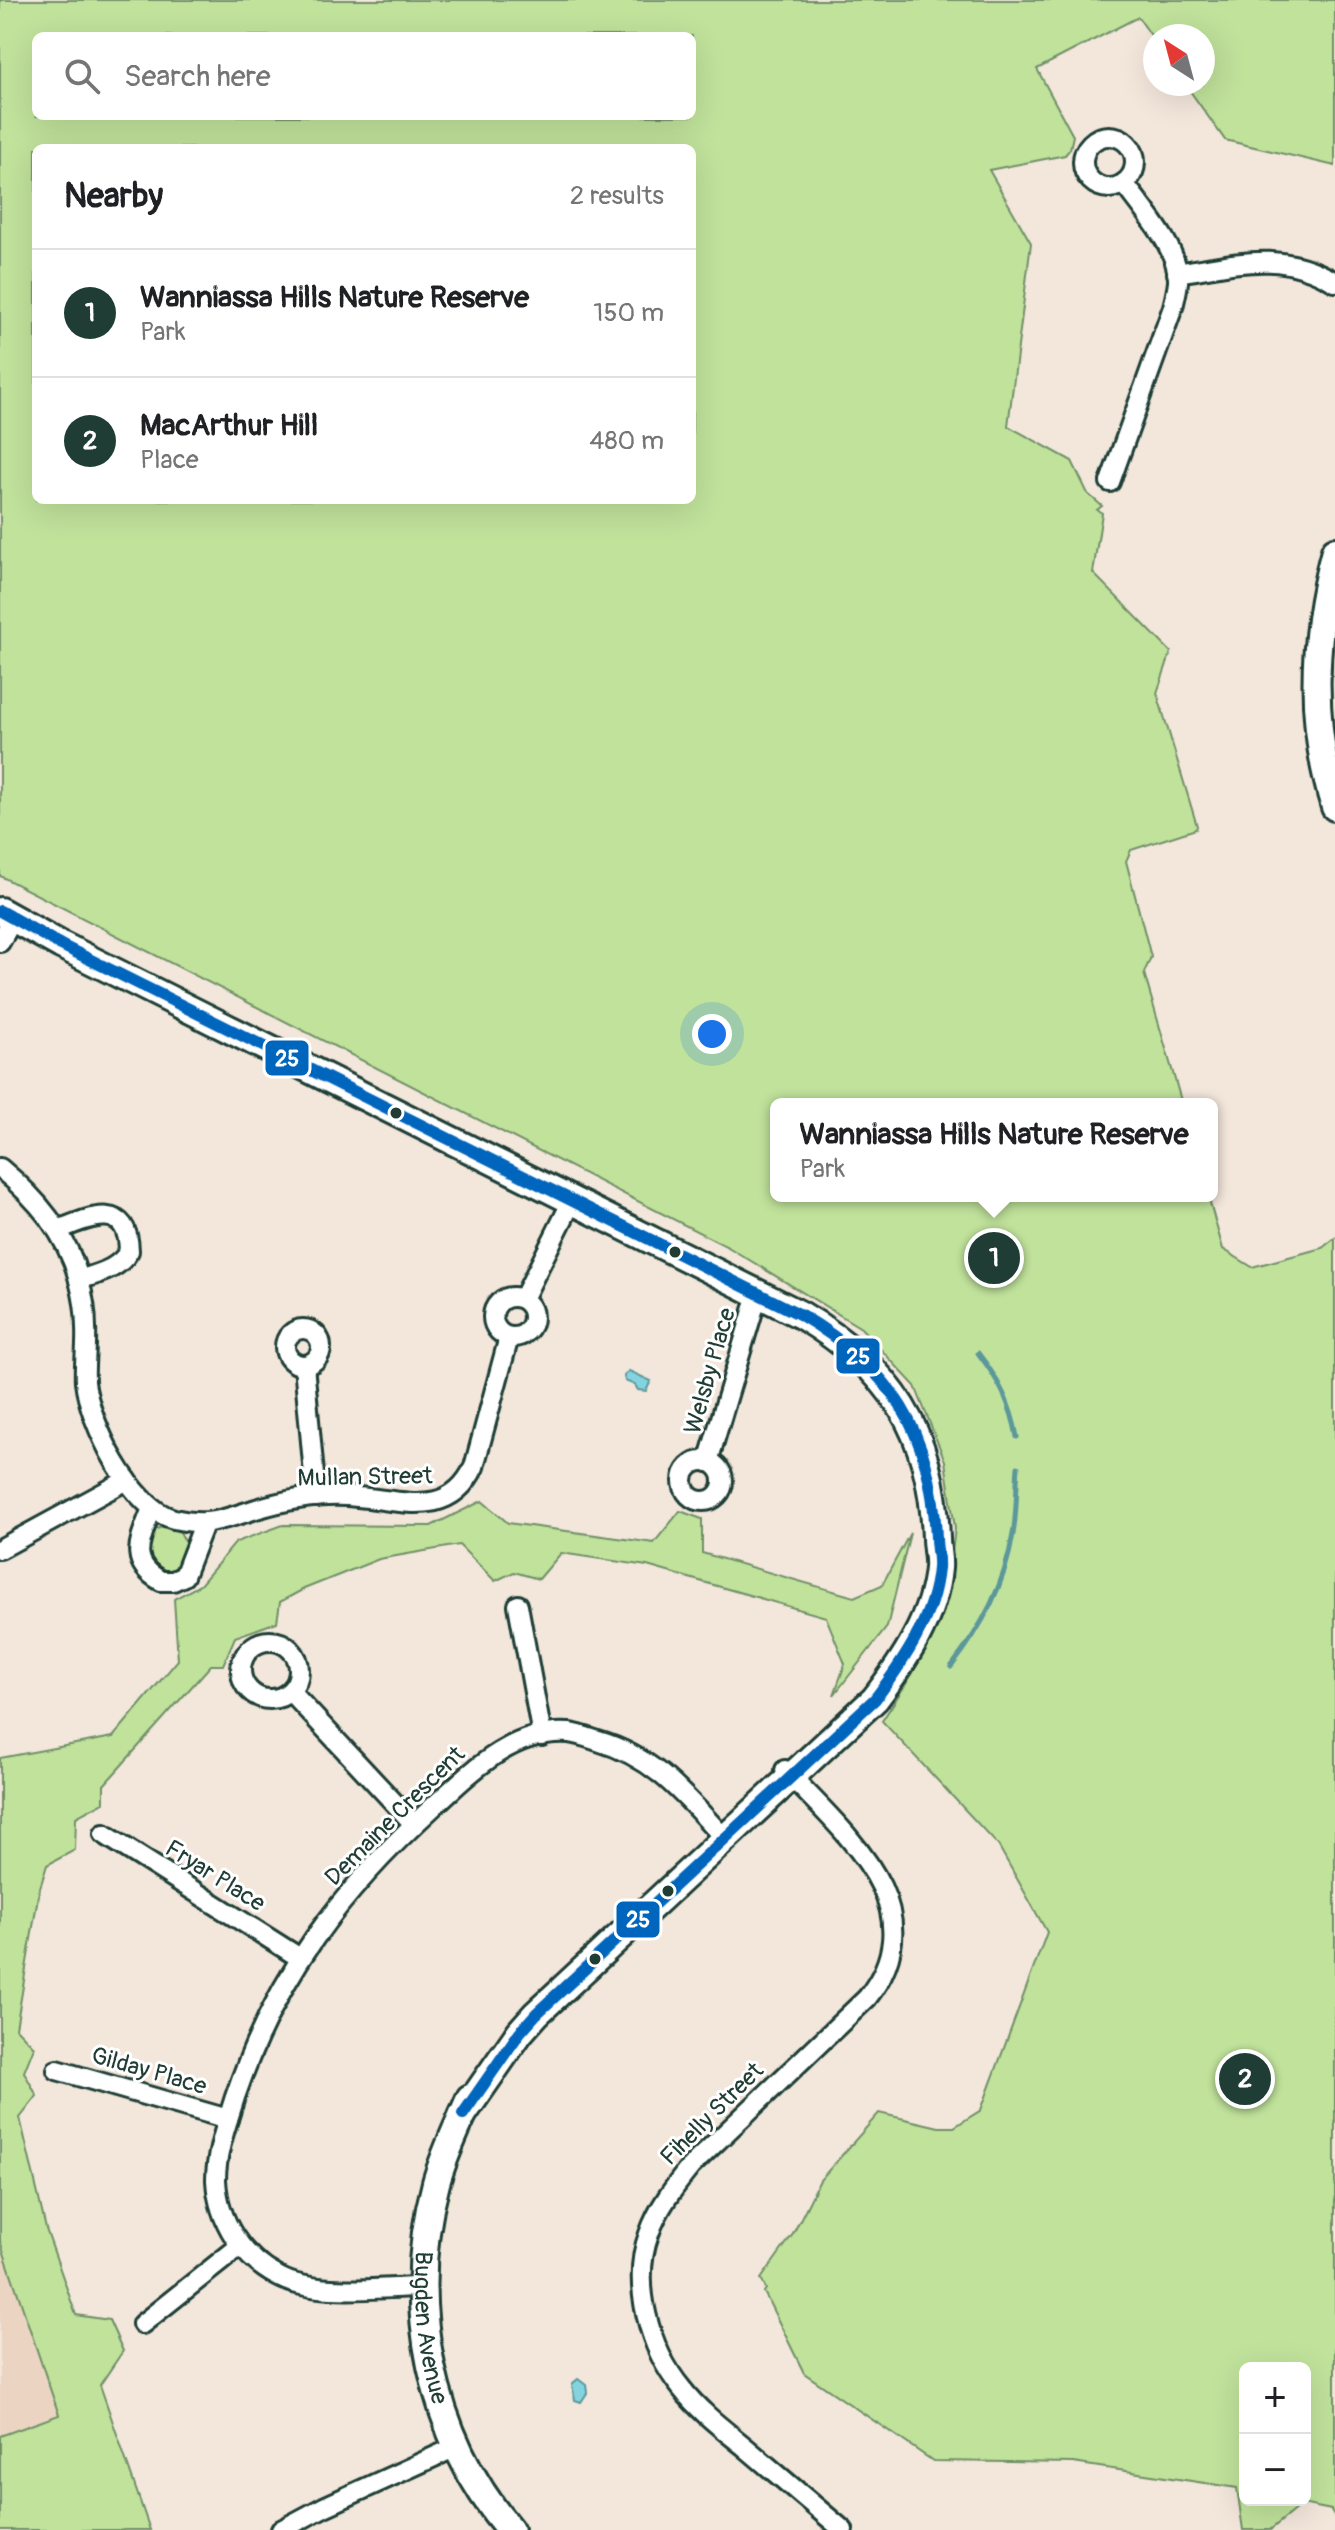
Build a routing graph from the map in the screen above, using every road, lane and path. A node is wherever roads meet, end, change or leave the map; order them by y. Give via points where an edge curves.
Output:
1 (1124, 183) dead end
2 (1177, 273) junction
3 (1335, 282) edge
4 (1110, 482) dead end
5 (1335, 551) edge
6 (1335, 807) edge
7 (4, 924) edge
8 (0, 1168) edge
9 (572, 1201) junction
10 (58, 1230) junction
11 (79, 1280) junction
12 (758, 1294) junction
13 (523, 1299) junction
14 (509, 1337) junction
15 (304, 1365) dead end
16 (708, 1462) dead end
17 (127, 1480) junction
18 (316, 1497) junction
19 (152, 1508) junction
20 (204, 1524) junction
21 (0, 1549) edge
22 (518, 1605) dead end
23 (290, 1691) dead end
24 (542, 1736) junction
25 (788, 1773) junction
26 (414, 1824) junction
27 (104, 1834) dead end
28 (722, 1835) junction
29 (300, 1958) junction
30 (57, 2070) dead end
31 (228, 2119) junction
32 (240, 2246) junction
33 (422, 2287) junction
34 (142, 2324) dead end
35 (458, 2446) junction
36 (281, 2530) edge
37 (510, 2530) edge
38 (843, 2530) edge

1 - 2 street via 1164,240
2 - 3 street via 1278,261
2 - 4 street via 1173,307
5 - 6 street via 1317,640 1316,692 1318,730
7 - 9 street, Bugden Avenue
8 - 10 street, Mullan Street via 28,1192
9 - 12 street, Bugden Avenue
9 - 13 street, Mullan Street
10 - 11 street, Mullan Street
10 - 11 street via 103,1215 125,1231 129,1251 124,1259
11 - 17 street, Mullan Street via 91,1408
12 - 16 street, Welsby Place
12 - 25 street, Bugden Avenue via 835,1335 892,1391 921,1444 936,1541 910,1629 872,1695
13 - 14 street, Mullan Street via 532,1310 532,1324 523,1335
13 - 14 street via 506,1298 494,1310 495,1327
14 - 18 street, Mullan Street via 474,1467 455,1495 422,1503
15 - 18 street
17 - 19 street, Mullan Street
17 - 21 street
18 - 20 street, Mullan Street
19 - 20 street, Mullan Street
19 - 20 street via 138,1547 144,1568 161,1581 184,1576
22 - 24 street
23 - 26 street
24 - 26 street, Demaine Crescent via 481,1763
24 - 28 street, Demaine Crescent via 569,1733 636,1755 674,1784
25 - 28 street, Bugden Avenue
25 - 38 street, Fihelly Street via 872,1865 892,1918 890,1958 867,1998 671,2190 649,2235 644,2293 651,2335 681,2389
26 - 29 street, Demaine Crescent via 355,1883
27 - 29 street, Fryar Place
28 - 33 street, Bugden Avenue via 568,1979 482,2070 436,2183
29 - 31 street, Demaine Crescent via 267,2014
30 - 31 street, Gilday Place
31 - 32 street, Demaine Crescent via 216,2178 223,2213
32 - 33 street, Demaine Crescent via 259,2265 304,2286
32 - 34 street
33 - 35 street, Bugden Avenue via 430,2367
35 - 36 street
35 - 37 street, Bugden Avenue

